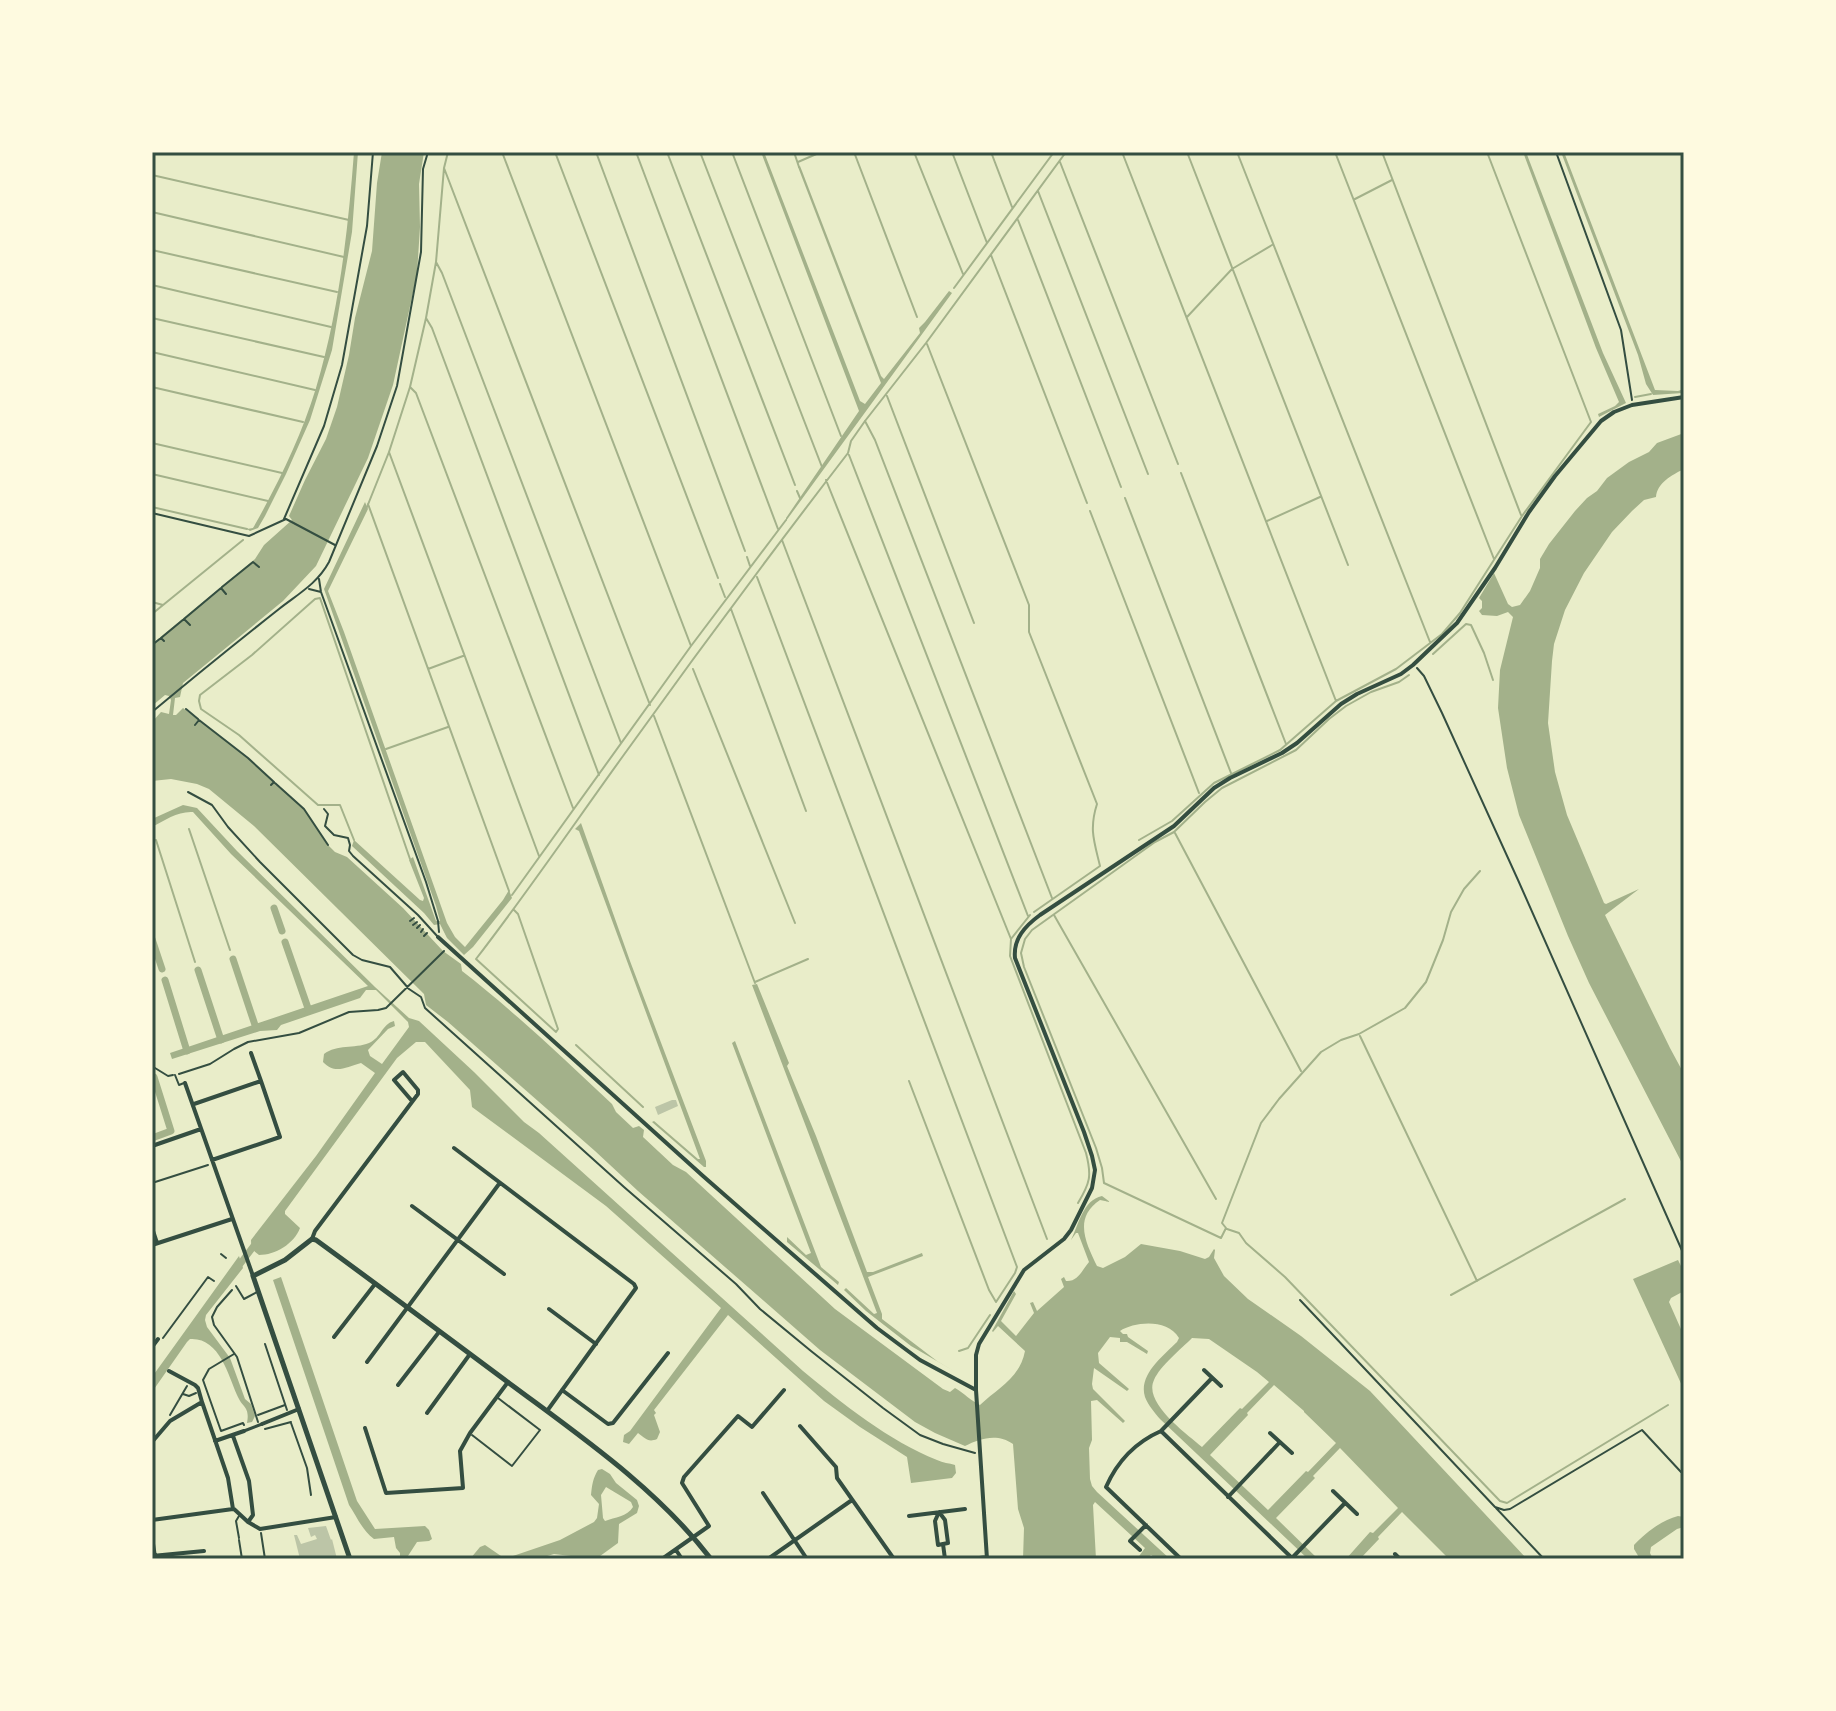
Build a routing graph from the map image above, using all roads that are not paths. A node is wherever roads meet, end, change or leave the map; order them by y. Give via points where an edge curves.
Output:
1 (1684, 397) edge
2 (324, 809) dead end
3 (438, 937) joint
4 (251, 1053) dead end
5 (175, 1075) road end
6 (261, 1081) junction
7 (185, 1083) joint
8 (412, 1101) junction
9 (193, 1104) junction
10 (201, 1129) junction
11 (152, 1146) edge
12 (454, 1148) dead end
13 (213, 1161) junction
14 (499, 1183) junction
15 (412, 1206) dead end
16 (232, 1219) junction
17 (152, 1228) edge
18 (312, 1239) junction
19 (457, 1240) junction
20 (155, 1244) edge
21 (504, 1274) dead end
22 (253, 1276) junction
23 (375, 1284) junction
24 (236, 1286) road end
25 (258, 1292) junction
26 (1300, 1300) dead end
27 (408, 1308) junction
28 (549, 1309) dead end
29 (439, 1332) junction
30 (334, 1337) dead end
31 (158, 1339) road end
32 (596, 1344) junction
33 (152, 1347) edge
34 (668, 1353) dead end
35 (470, 1354) junction
36 (367, 1362) dead end
37 (1204, 1370) dead end
38 (169, 1371) dead end
39 (1212, 1378) junction
40 (508, 1382) junction
41 (398, 1385) dead end
42 (1221, 1386) dead end
43 (562, 1390) junction
44 (784, 1390) dead end
45 (976, 1390) junction
46 (497, 1397) junction
47 (202, 1402) junction
48 (299, 1409) junction
49 (547, 1411) junction
50 (427, 1413) dead end
51 (261, 1424) joint
52 (800, 1426) dead end
53 (365, 1428) dead end
54 (244, 1431) joint
55 (1161, 1431) junction
56 (470, 1433) junction
57 (1270, 1433) dead end
58 (233, 1436) junction
59 (215, 1441) junction
60 (152, 1442) edge
61 (1280, 1442) junction
62 (1292, 1453) dead end
63 (1681, 1472) dead end
64 (1333, 1491) dead end
65 (763, 1493) dead end
66 (1228, 1497) junction
67 (852, 1500) junction
68 (1345, 1503) junction
69 (1495, 1507) junction
70 (233, 1509) junction
71 (965, 1509) dead end
72 (939, 1512) junction
73 (1357, 1514) dead end
74 (239, 1515) junction
75 (909, 1516) dead end
76 (336, 1517) junction
77 (152, 1520) edge
78 (248, 1522) junction
79 (1144, 1526) junction
80 (152, 1537) edge
81 (239, 1538) road end
82 (693, 1538) junction
83 (794, 1540) junction
84 (943, 1544) junction
85 (676, 1550) junction
86 (1140, 1550) dead end
87 (204, 1551) dead end
88 (1395, 1554) dead end
89 (154, 1557) edge
90 (987, 1558) edge
91 (1292, 1558) edge
92 (350, 1559) edge
93 (662, 1559) edge
94 (682, 1559) edge
95 (711, 1559) edge
96 (768, 1559) edge
97 (807, 1559) edge
98 (894, 1559) edge
99 (945, 1559) edge
100 (972, 1559) edge
101 (1181, 1559) edge
102 (1400, 1559) edge
103 (1544, 1559) edge

1 - 45 street via 1632,405 1601,421 1529,512 1457,623 1413,665 1341,704 1282,753 1214,788 1174,826 1023,930 1015,958 1084,1132 1094,1178 1071,1230 1024,1270 979,1344
2 - 3 lane via 325,826 348,838 353,856
3 - 45 street via 866,1319 920,1360
4 - 6 street
5 - 7 lane via 179,1085
6 - 9 street
6 - 13 street via 280,1137
7 - 9 street
8 - 8 street via 418,1090 403,1072 394,1080
8 - 18 street
9 - 10 street
10 - 11 street
10 - 13 street
12 - 14 street
13 - 16 street
14 - 19 street
14 - 32 street via 634,1284
15 - 19 street
16 - 20 street
16 - 22 street
17 - 20 street
18 - 22 street
18 - 23 street
19 - 21 street
19 - 27 street
22 - 25 street
23 - 27 street
23 - 30 street
24 - 25 lane via 244,1299
25 - 48 street
26 - 69 lane
27 - 29 street
27 - 36 street
28 - 32 street
29 - 35 street
29 - 41 street
31 - 33 street
32 - 43 street
34 - 43 street via 613,1423
35 - 40 street
35 - 50 street
37 - 39 street
38 - 47 street via 199,1390
39 - 42 street
39 - 55 street
40 - 46 street
40 - 49 street
43 - 49 street
44 - 82 street via 752,1427 738,1416 684,1477 682,1483 709,1526
45 - 90 street
46 - 56 street
46 - 56 lane via 540,1430 512,1466
47 - 59 street
47 - 60 street via 170,1421
48 - 51 street
48 - 76 street
49 - 82 street via 654,1496
51 - 54 street
52 - 67 street via 836,1467
53 - 56 street via 386,1493 463,1488 460,1451
54 - 58 street
55 - 66 street
55 - 79 street via 1124,1458 1106,1487
57 - 61 street
58 - 59 street
58 - 78 street via 249,1481 253,1515
59 - 70 street
61 - 62 street
61 - 66 street
63 - 69 lane via 1642,1430 1510,1509
64 - 68 street
65 - 83 street
66 - 91 street
67 - 83 street
67 - 98 street
68 - 73 street
68 - 91 street
69 - 103 lane
70 - 74 street
70 - 77 street
71 - 72 street
72 - 75 street
72 - 84 street via 948,1543
72 - 84 street via 938,1545
74 - 78 street
74 - 81 lane
76 - 78 street via 260,1529
76 - 92 street
79 - 86 street via 1130,1541
79 - 101 street
80 - 89 street
82 - 85 street
82 - 95 street
83 - 96 street
83 - 97 street
84 - 99 street
85 - 93 street
85 - 94 street
87 - 89 street
88 - 102 street
90 - 100 street

